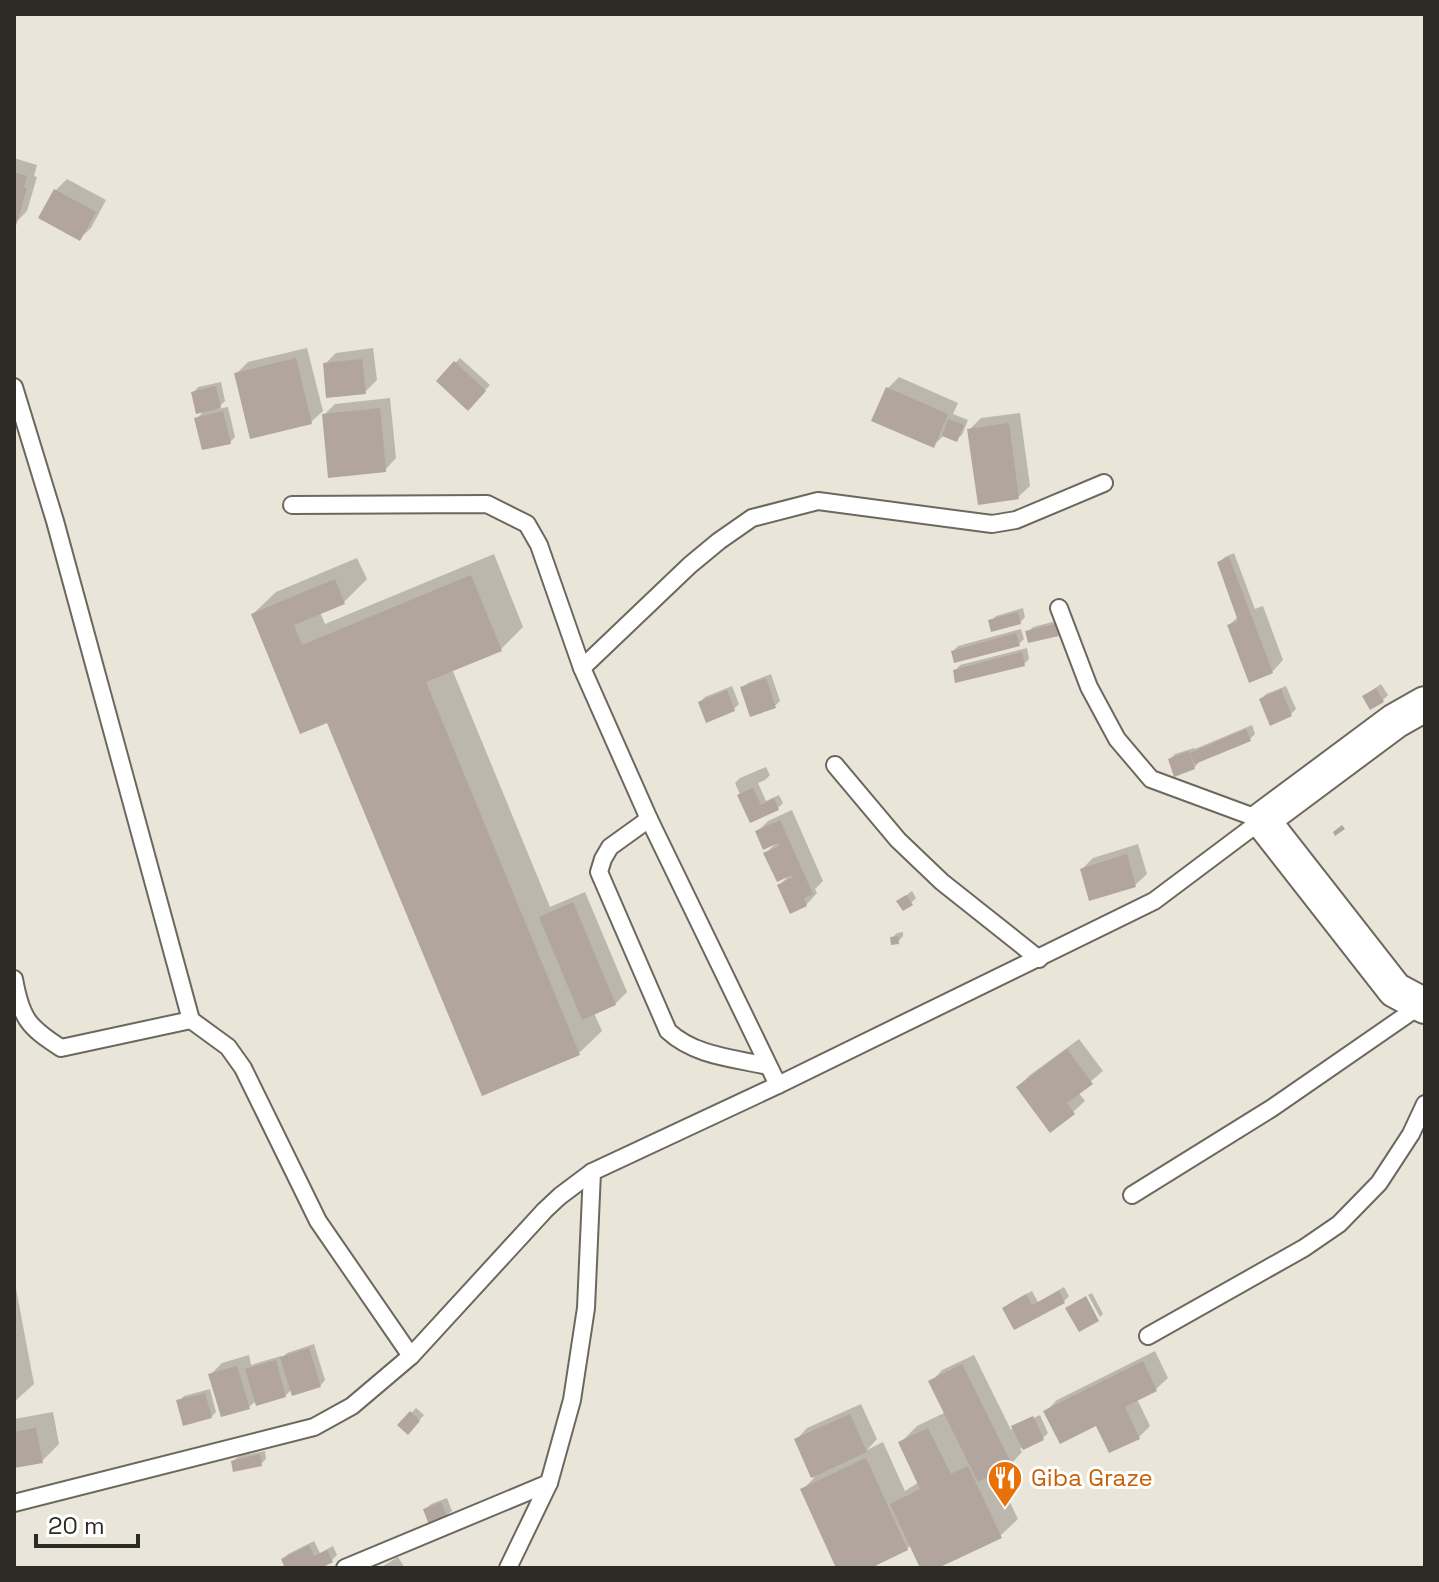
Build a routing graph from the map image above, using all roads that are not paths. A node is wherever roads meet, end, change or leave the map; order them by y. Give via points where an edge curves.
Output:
1 (14, 387) edge
2 (1104, 483) dead end
3 (292, 505) dead end
4 (1059, 608) dead end
5 (582, 668) junction
6 (1425, 704) edge
7 (835, 765) dead end
8 (649, 819) junction
9 (1262, 820) junction
10 (1039, 959) junction
11 (14, 979) edge
12 (1423, 1006) edge
13 (191, 1020) junction
14 (768, 1066) junction
15 (778, 1085) junction
16 (1425, 1104) edge
17 (592, 1172) junction
18 (1132, 1195) dead end
19 (1148, 1336) dead end
20 (411, 1356) junction
21 (549, 1483) junction
22 (14, 1503) edge
23 (506, 1565) edge
24 (345, 1568) edge

1 - 13 lane
2 - 5 lane via 1016,520 992,524 818,501 752,518 690,565
3 - 5 lane via 487,504 527,524
4 - 9 lane via 1089,687 1117,739 1151,779
5 - 8 lane
6 - 9 street
7 - 10 lane via 898,840 942,882
8 - 14 lane
8 - 14 lane via 610,847 599,872 668,1031 694,1050
9 - 10 lane via 1154,901
9 - 12 street via 1395,990
10 - 15 lane
11 - 13 lane via 27,1020 61,1048
12 - 18 lane
13 - 20 lane via 228,1047 243,1068 318,1221
14 - 15 lane
15 - 17 lane
16 - 19 lane via 1379,1183 1339,1224
17 - 20 lane via 545,1210
17 - 21 lane via 586,1308 572,1400
20 - 22 lane via 352,1406 314,1427
21 - 23 lane
21 - 24 lane

